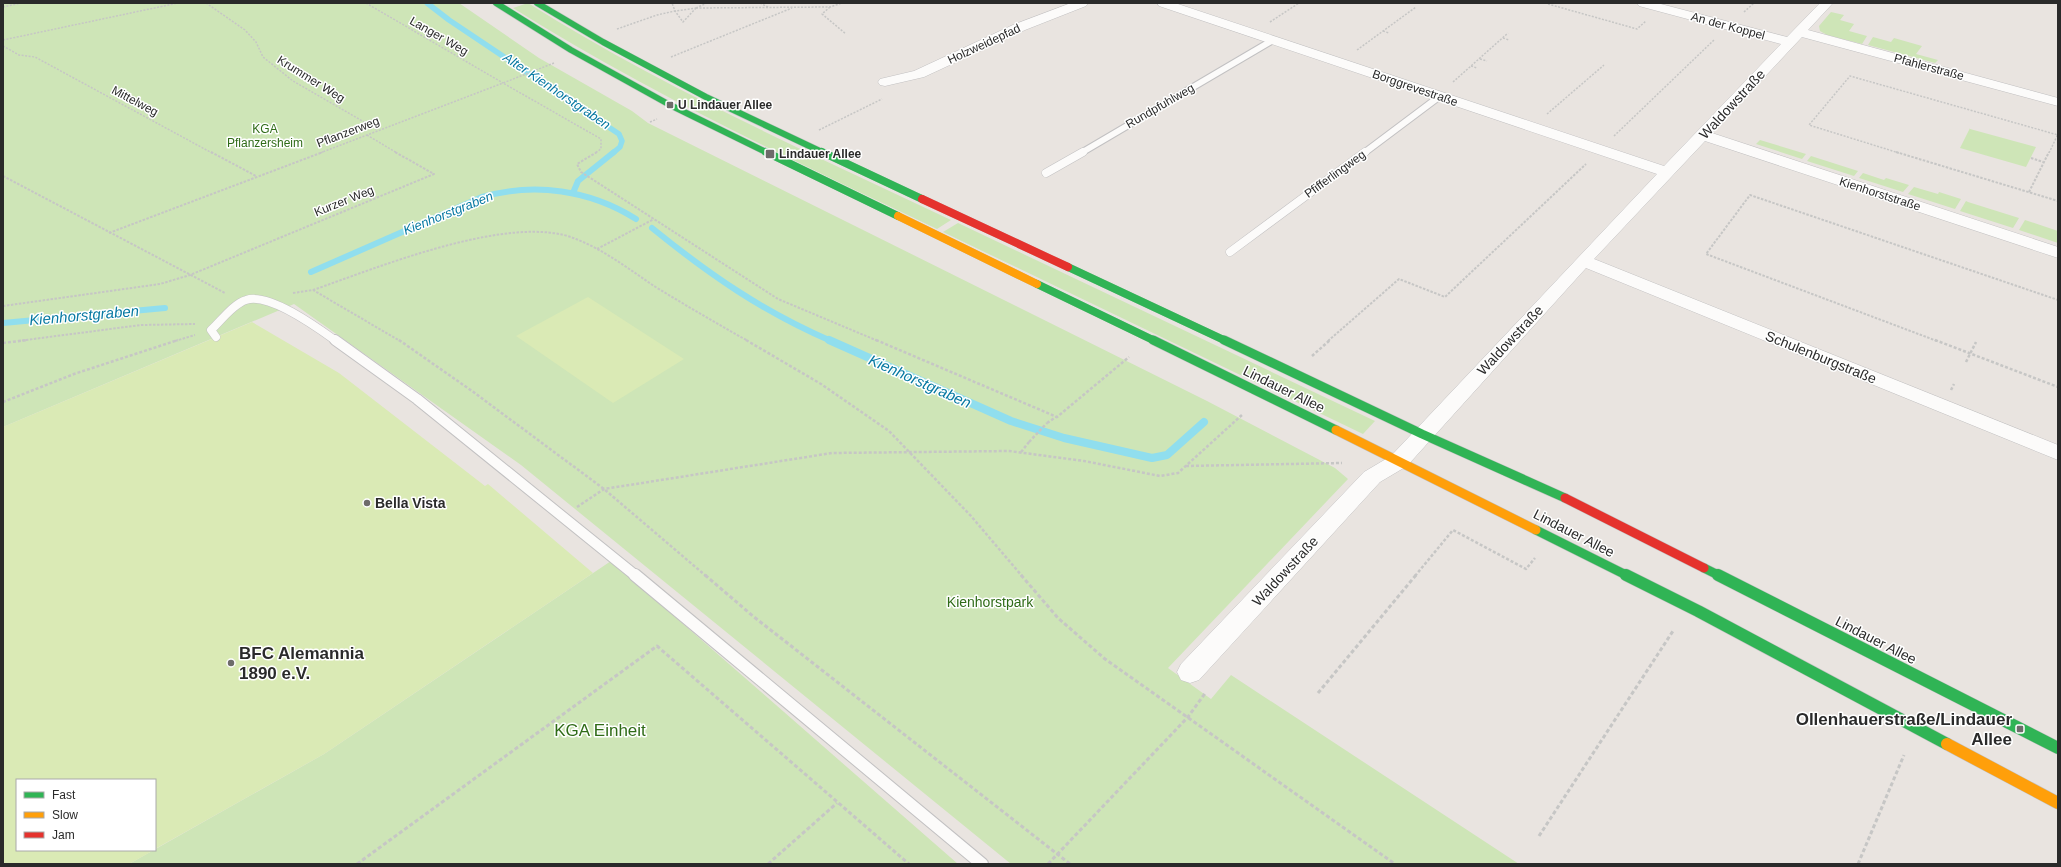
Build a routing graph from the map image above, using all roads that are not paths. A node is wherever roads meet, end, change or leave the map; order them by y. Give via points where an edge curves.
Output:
1 (496, 3) edge
2 (537, 3) edge
3 (1082, 3) edge
4 (1163, 3) edge
5 (1643, 3) edge
6 (1827, 3) edge
7 (1800, 32) junction
8 (1273, 40) junction
9 (1790, 42) junction
10 (885, 82) dead end
11 (1445, 91) junction
12 (2058, 102) edge
13 (1702, 135) junction
14 (1667, 172) junction
15 (1046, 173) dead end
16 (1230, 252) dead end
17 (2058, 253) edge
18 (1583, 261) junction
19 (214, 331) road end
20 (1422, 434) junction
21 (2058, 453) edge
22 (1399, 461) junction
23 (1190, 672) road end
24 (2058, 748) edge
25 (2058, 803) edge
26 (982, 864) edge

1 - 22 main road, Lindauer Allee via 577,54 670,105
2 - 20 main road, Lindauer Allee via 603,42 711,99
3 - 10 street, Holzweidepfad via 1020,27 919,74
4 - 8 street, Borggrevestraße
5 - 9 street, An der Koppel
6 - 7 street, Waldowstraße
7 - 9 street, Waldowstraße
7 - 12 street, Pfahlerstraße
8 - 11 street, Borggrevestraße
8 - 15 lane, Rundpfuhlweg
9 - 13 street, Waldowstraße
11 - 14 street, Borggrevestraße
11 - 16 lane, Pfifferlingweg
13 - 14 street, Waldowstraße
13 - 17 street, Kienhorststraße
14 - 18 street, Waldowstraße
18 - 20 street, Waldowstraße
18 - 21 street, Schulenburgstraße
19 - 26 lane via 241,302 248,299 265,300 278,305 333,340 418,399 564,516
20 - 22 street, Waldowstraße
20 - 24 main road, Lindauer Allee via 1580,505
22 - 23 street, Waldowstraße via 1372,477
22 - 25 main road, Lindauer Allee via 1698,611

